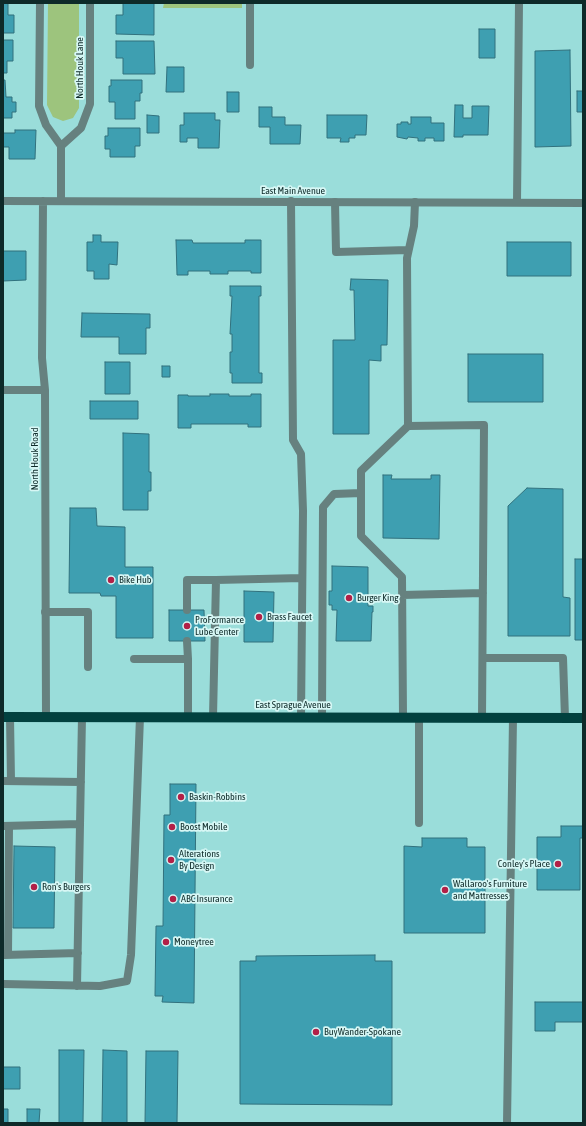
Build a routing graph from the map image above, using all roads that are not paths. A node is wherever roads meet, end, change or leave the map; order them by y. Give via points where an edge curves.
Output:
1 (40, 3) edge
2 (90, 3) edge
3 (250, 3) edge
4 (519, 3) edge
5 (250, 65) dead end
6 (61, 146) junction
7 (3, 201) edge
8 (43, 201) junction
9 (61, 201) junction
10 (291, 201) junction
11 (336, 202) junction
12 (416, 202) junction
13 (517, 202) junction
14 (583, 202) edge
15 (408, 250) junction
16 (3, 390) edge
17 (45, 390) junction
18 (408, 426) junction
19 (361, 493) junction
20 (302, 578) junction
21 (216, 580) junction
22 (483, 593) junction
23 (402, 595) junction
24 (187, 610) dead end
25 (45, 612) junction
26 (187, 641) dead end
27 (134, 658) dead end
28 (483, 658) junction
29 (188, 659) junction
30 (88, 667) dead end
31 (7, 717) edge
32 (46, 717) junction
33 (82, 717) junction
34 (140, 717) junction
35 (188, 717) junction
36 (213, 717) junction
37 (301, 717) junction
38 (322, 717) junction
39 (403, 717) junction
40 (419, 717) junction
41 (482, 718) junction
42 (513, 718) junction
43 (565, 718) junction
44 (583, 718) edge
45 (7, 782) edge
46 (81, 782) junction
47 (419, 823) dead end
48 (80, 824) junction
49 (6, 826) edge
50 (78, 953) junction
51 (6, 955) edge
52 (3, 984) edge
53 (77, 986) junction
54 (506, 1123) edge

1 - 6 street via 39,106 46,125
2 - 6 street, North Houk Lane via 90,104 81,128
3 - 5 street
4 - 13 street
6 - 9 street
7 - 8 street, East Main Avenue
8 - 9 street, East Main Avenue
8 - 17 street, North Houk Road via 42,358
9 - 10 street, East Main Avenue
10 - 11 street, East Main Avenue
10 - 20 street via 293,440 301,454
11 - 12 street, East Main Avenue
11 - 15 street via 336,252
12 - 13 street, East Main Avenue
12 - 15 street
13 - 14 street, East Main Avenue
15 - 18 street
16 - 17 street
17 - 25 street, North Houk Road
18 - 19 street via 361,471
18 - 22 street via 484,425
19 - 23 street via 361,536 402,577
19 - 38 street via 334,494 323,507
20 - 21 street
20 - 37 street
21 - 24 street via 187,580
21 - 36 street
22 - 23 street
22 - 28 street
23 - 39 street
25 - 30 street via 88,612
25 - 32 street, North Houk Road
26 - 29 street
27 - 29 street
28 - 41 street
28 - 43 street via 563,658
29 - 35 street
31 - 32 main road, East Sprague Avenue
31 - 45 street
32 - 33 main road, East Sprague Avenue
33 - 34 main road, East Sprague Avenue
33 - 46 street
34 - 35 main road, East Sprague Avenue
34 - 53 street via 131,955 127,980 100,986
35 - 36 main road, East Sprague Avenue
36 - 37 main road, East Sprague Avenue
37 - 38 main road, East Sprague Avenue
38 - 39 main road, East Sprague Avenue
39 - 40 main road, East Sprague Avenue
40 - 41 main road, East Sprague Avenue
40 - 47 street
41 - 42 main road, East Sprague Avenue
42 - 43 main road, East Sprague Avenue
42 - 54 street
43 - 44 main road, East Sprague Avenue
45 - 46 street
46 - 48 street
48 - 49 street
48 - 50 street
49 - 51 street
50 - 51 street
50 - 53 street
52 - 53 street

